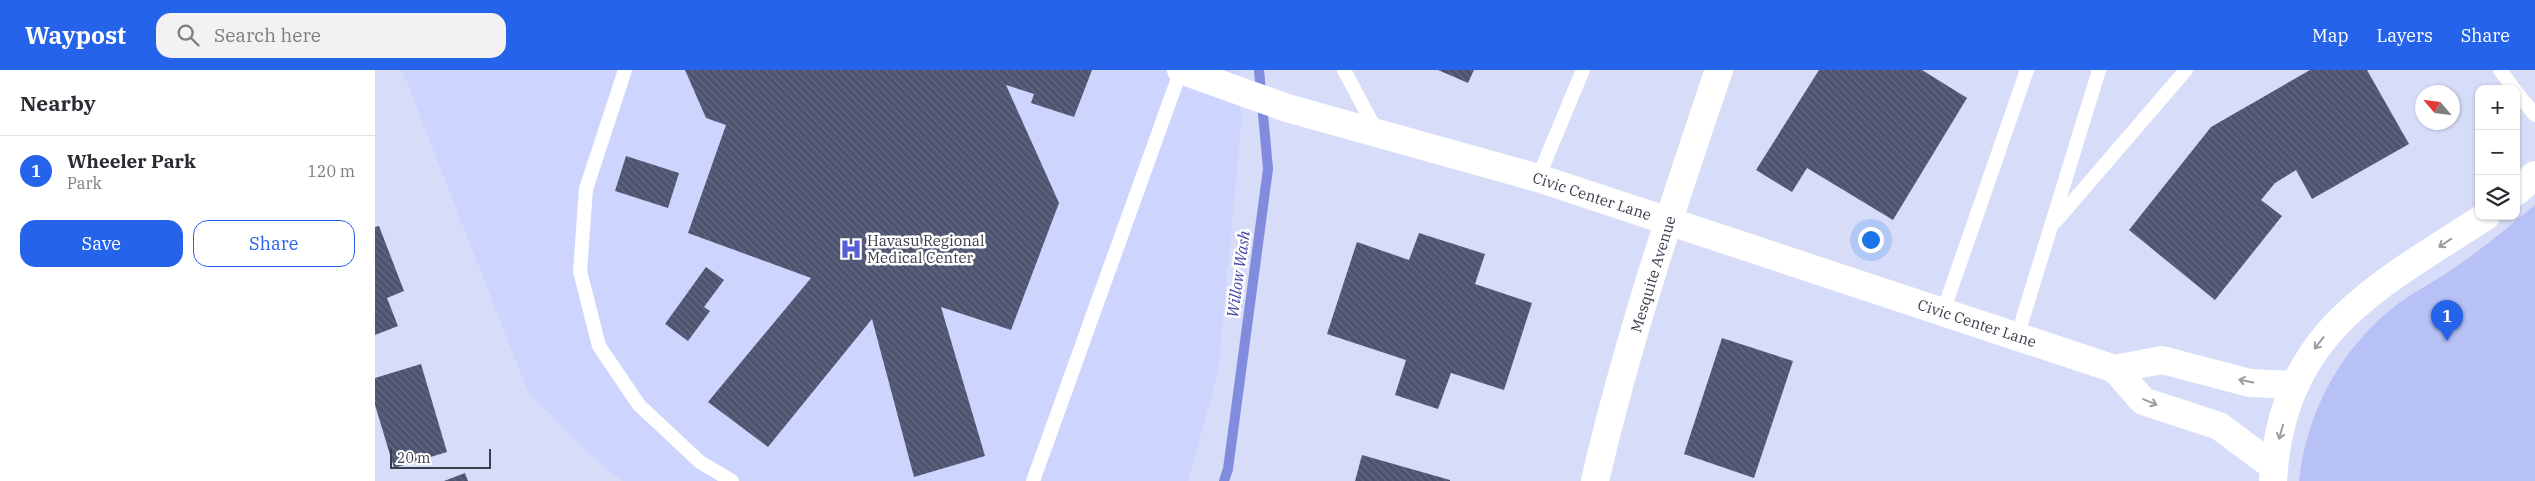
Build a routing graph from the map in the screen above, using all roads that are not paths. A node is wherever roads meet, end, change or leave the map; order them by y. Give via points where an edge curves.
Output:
1 (625, 70) edge
2 (1181, 70) edge
3 (1344, 70) edge
4 (1583, 70) edge
5 (1719, 70) edge
6 (2027, 70) edge
7 (2099, 70) edge
8 (2187, 70) edge
9 (2499, 70) edge
10 (2511, 85) edge
11 (2520, 97) edge
12 (2535, 115) edge
13 (1377, 133) junction
14 (2535, 176) edge
15 (1538, 178) junction
16 (2520, 189) edge
17 (1669, 220) junction
18 (2480, 220) edge
19 (2053, 225) junction
20 (1943, 312) junction
21 (2017, 336) junction
22 (2115, 369) junction
23 (2294, 385) junction
24 (2274, 474) edge
25 (733, 481) edge
26 (1033, 481) edge
27 (1595, 481) edge

1 - 25 lane via 586,189 580,271 599,346 639,404 700,462
2 - 13 street, Civic Center Lane via 1287,108
2 - 26 lane
3 - 13 lane
4 - 15 lane
5 - 17 street, Mesquite Avenue
6 - 20 lane
7 - 19 lane
8 - 19 lane
9 - 10 lane
11 - 12 lane
13 - 15 street, Civic Center Lane
14 - 16 street
15 - 17 street, Civic Center Lane
17 - 20 street, Civic Center Lane
17 - 27 street, Mesquite Avenue via 1636,327
18 -> 23 street via 2367,295 2336,322 2314,348
19 - 21 lane
20 - 21 street, Civic Center Lane
21 - 22 street, Civic Center Lane
23 -> 22 street, Civic Center Lane via 2250,383 2162,360
22 -> 24 street, Civic Center Lane via 2143,400 2219,426
23 -> 24 street via 2274,458

